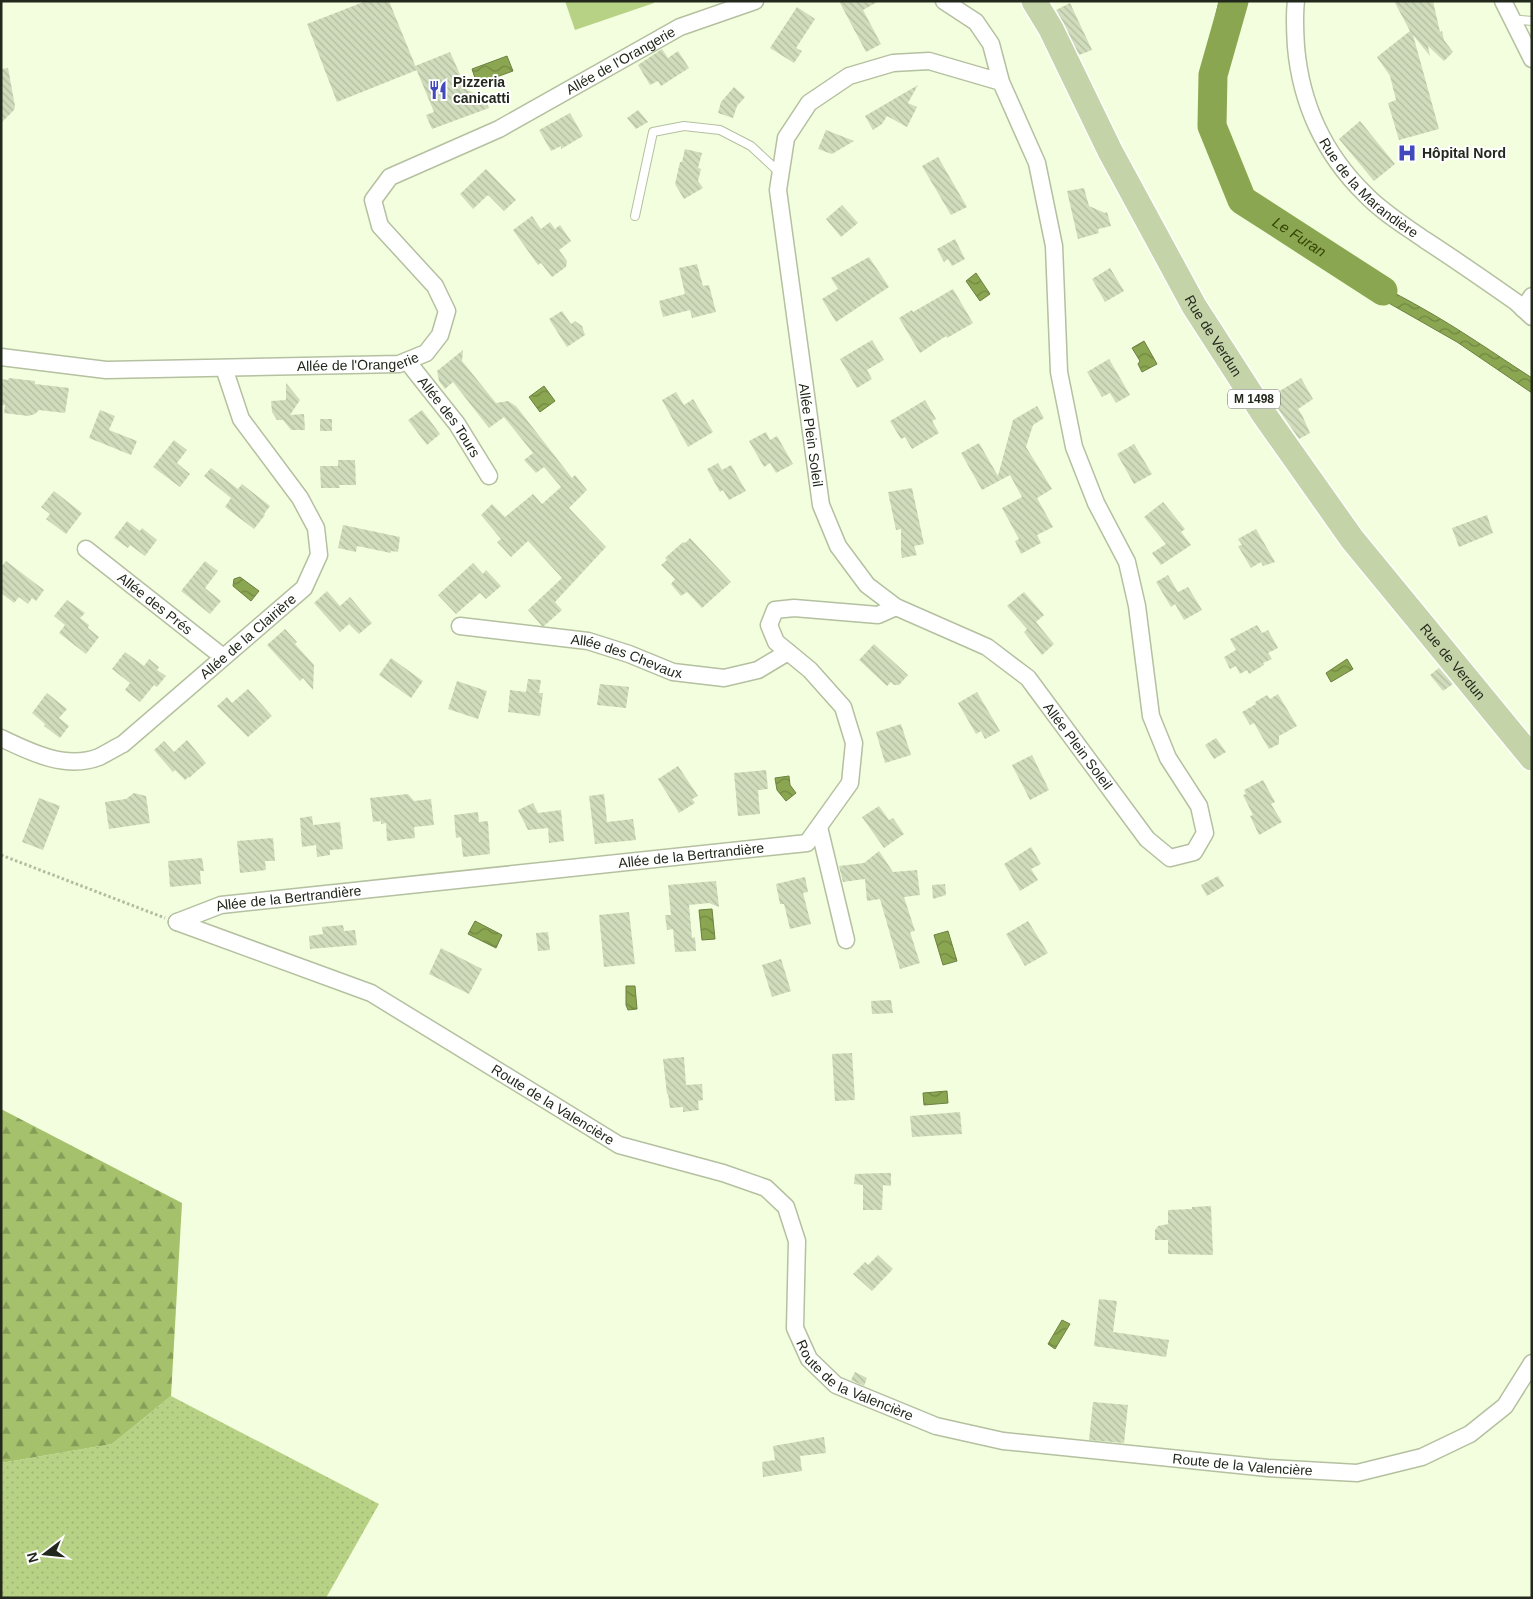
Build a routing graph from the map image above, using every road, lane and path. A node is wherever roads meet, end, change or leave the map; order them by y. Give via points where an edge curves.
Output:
1 (755, 1) edge
2 (944, 1) edge
3 (1034, 1) edge
4 (1296, 1) edge
5 (1503, 1) edge
6 (1512, 19) junction
7 (1532, 21) edge
8 (1532, 59) edge
9 (1001, 82) junction
10 (780, 174) junction
11 (635, 216) dead end
12 (1529, 307) edge
13 (1, 357) edge
14 (406, 361) junction
15 (224, 368) junction
16 (489, 476) dead end
17 (86, 550) dead end
18 (896, 607) junction
19 (460, 626) dead end
20 (788, 652) junction
21 (223, 657) junction
22 (1, 738) edge
23 (1532, 758) edge
24 (819, 827) junction
25 (1, 855) edge
26 (177, 922) junction
27 (846, 940) dead end
28 (1532, 1362) edge

1 - 14 street, Allée de l'Orangerie via 680,27 499,129 390,177 373,200 380,226 435,286 447,311 440,335 431,347 426,353
2 - 9 street, Allée Plein Soleil via 976,22 991,44
3 - 23 main road, Rue de Verdun / M 1498 via 1194,306 1263,413 1352,540
4 - 12 street, Rue de la Marandière via 1298,71 1308,109 1334,158 1365,195 1400,222 1516,302
5 - 6 street
6 - 7 lane
6 - 8 street
9 - 10 street, Allée Plein Soleil via 929,61 893,63 848,76 810,103 786,138
9 - 18 street, Allée Plein Soleil via 1037,163 1054,246 1059,372 1074,447 1096,503 1127,562 1137,606 1151,716 1168,758 1199,806 1205,833 1194,852 1170,858 1147,839 1028,678 987,647
10 - 11 lane via 751,146 720,130 684,126 652,132
10 - 18 street, Allée Plein Soleil via 778,190 821,505 838,546 868,585
13 - 15 street, Allée de l'Orangerie via 106,370
14 - 15 street, Allée de l'Orangerie via 399,364
14 - 16 street, Allée des Tours via 457,424
15 - 21 street, Allée de la Clairière via 240,419 300,498 316,528 319,555 304,588
17 - 21 street, Allée des Prés
18 - 20 street, Allée de la Bertrandière via 878,615 794,608 775,610 770,624 776,642
19 - 20 street, Allée des Chevaux via 588,641 673,672 724,678 758,670
20 - 24 street, Allée de la Bertrandière via 810,670 843,707 854,743 850,783
21 - 22 street, Allée de la Clairière via 123,744 97,757 66,762 28,751
24 - 26 street, Allée de la Bertrandière via 807,843 221,905
24 - 27 street
25 - 26 path
26 - 28 street, Route de la Valencière via 371,993 619,1145 766,1188 786,1207 797,1241 795,1328 809,1359 836,1386 936,1426 1003,1441 1268,1468 1357,1473 1422,1458 1470,1434 1505,1406

